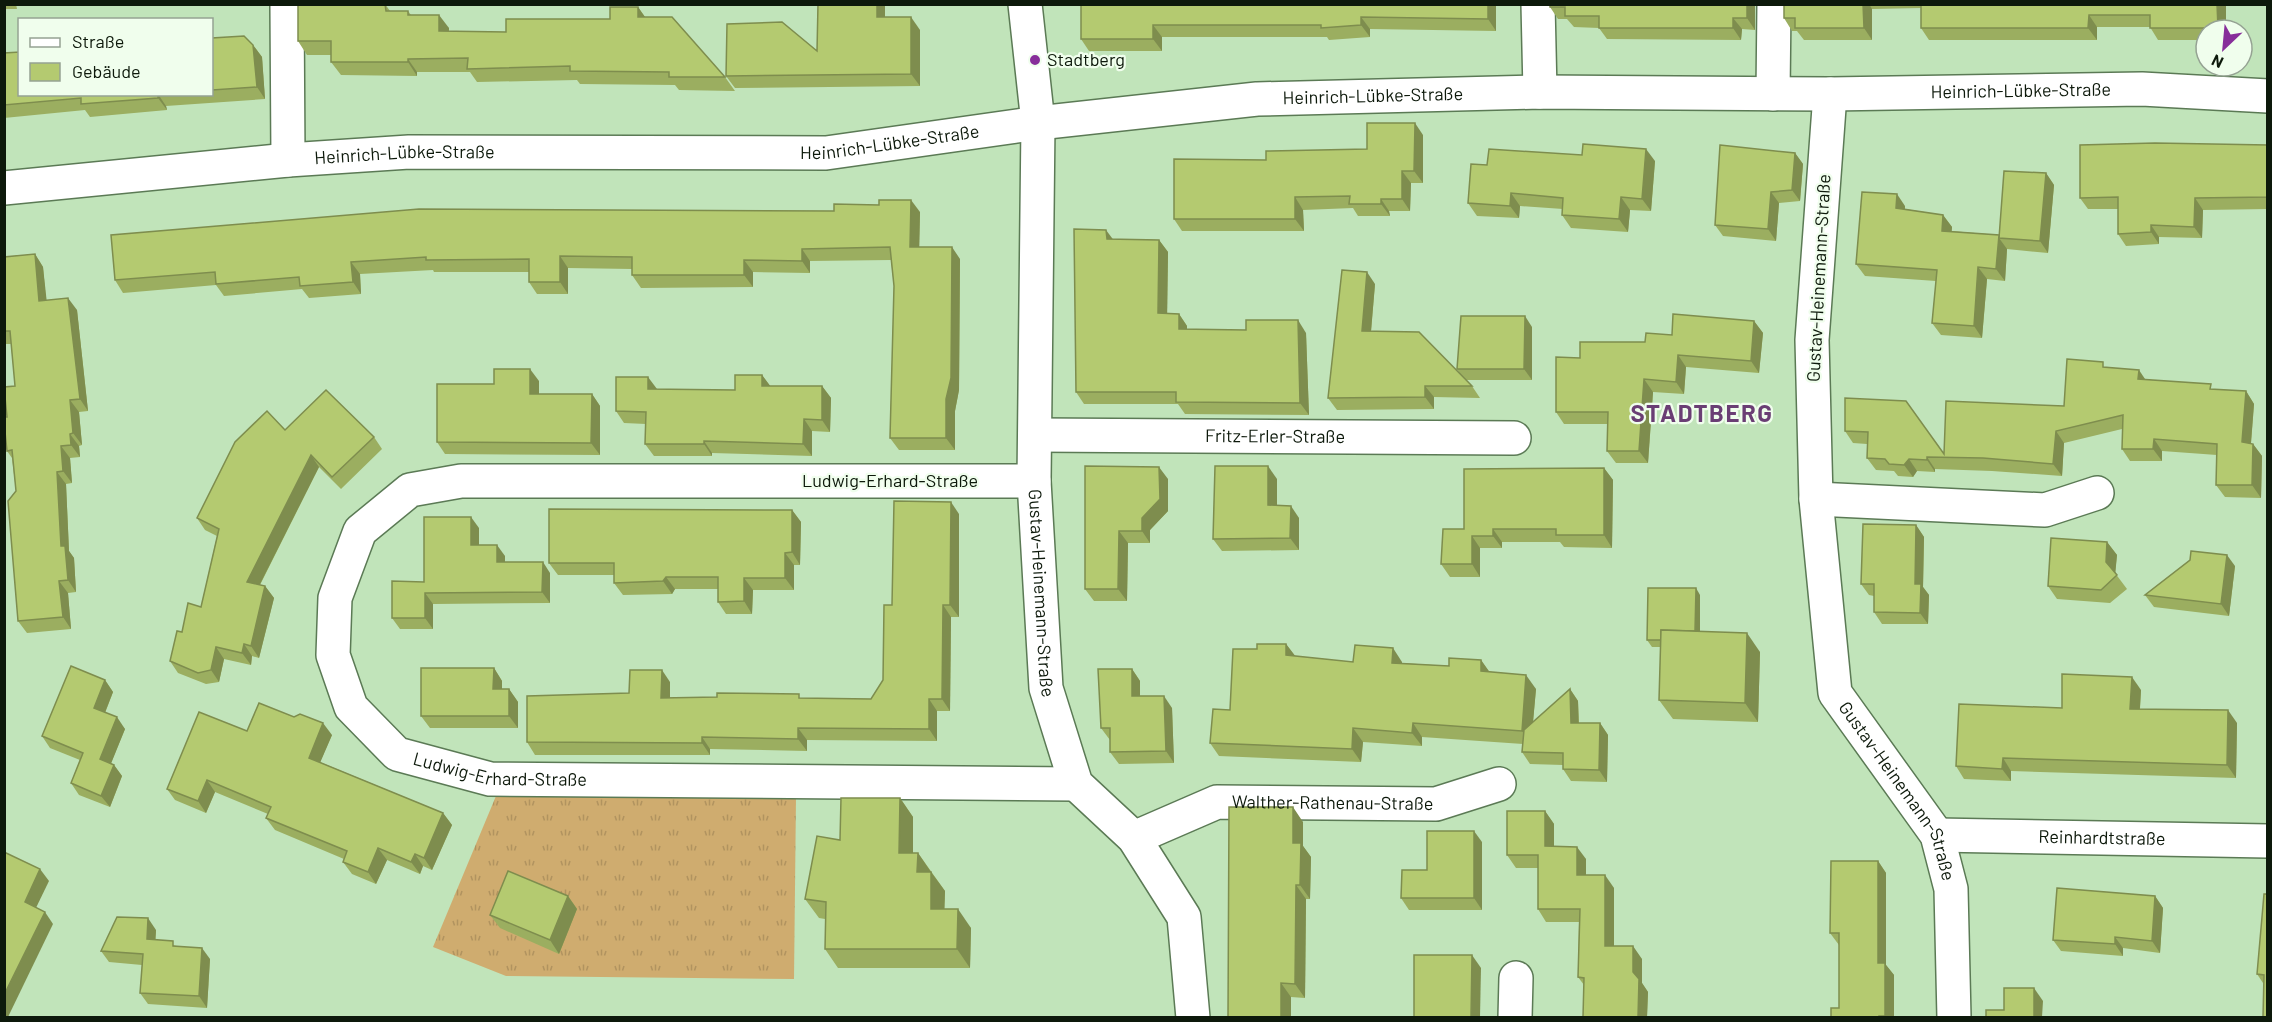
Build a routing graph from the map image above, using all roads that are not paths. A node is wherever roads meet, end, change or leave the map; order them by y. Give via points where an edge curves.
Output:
1 (287, 4) edge
2 (1025, 4) edge
3 (1538, 4) edge
4 (1774, 4) edge
5 (1540, 92) junction
6 (1773, 94) junction
7 (1830, 94) junction
8 (2268, 96) edge
9 (1038, 123) junction
10 (288, 160) junction
11 (4, 188) edge
12 (1035, 435) junction
13 (1514, 438) dead end
14 (1034, 481) junction
15 (2097, 492) dead end
16 (1816, 499) junction
17 (1076, 784) junction
18 (1499, 784) dead end
19 (1937, 835) junction
20 (1134, 838) junction
21 (2268, 841) edge
22 (1516, 978) dead end
23 (1193, 1017) edge
24 (1515, 1017) edge
25 (1954, 1017) edge

1 - 10 street
2 - 9 street, Gustav-Heinemann-Straße
3 - 5 street
4 - 6 street
5 - 6 street, Heinrich-Lübke-Straße
5 - 9 street, Heinrich-Lübke-Straße via 1257,99
6 - 7 street, Heinrich-Lübke-Straße
7 - 8 street, Heinrich-Lübke-Straße via 2142,89
7 - 16 street, Gustav-Heinemann-Straße via 1812,340
9 - 10 street, Heinrich-Lübke-Straße via 826,153 409,152
9 - 12 street, Gustav-Heinemann-Straße
10 - 11 street, Heinrich-Lübke-Straße
12 - 13 street, Fritz-Erler-Straße
12 - 14 street, Gustav-Heinemann-Straße
14 - 17 street, Gustav-Heinemann-Straße via 1046,688
14 - 17 street, Ludwig-Erhard-Straße via 461,481 410,490 360,531 334,598 333,655 351,706 397,754 490,779
15 - 16 street via 2045,510
16 - 19 street, Gustav-Heinemann-Straße via 1835,693
17 - 20 street, Gustav-Heinemann-Straße
18 - 20 street, Walther-Rathenau-Straße via 1436,804 1217,802
19 - 21 street, Reinhardtstraße
19 - 25 street, Gustav-Heinemann-Straße via 1951,889
20 - 23 street, Gustav-Heinemann-Straße via 1184,917
22 - 24 street

